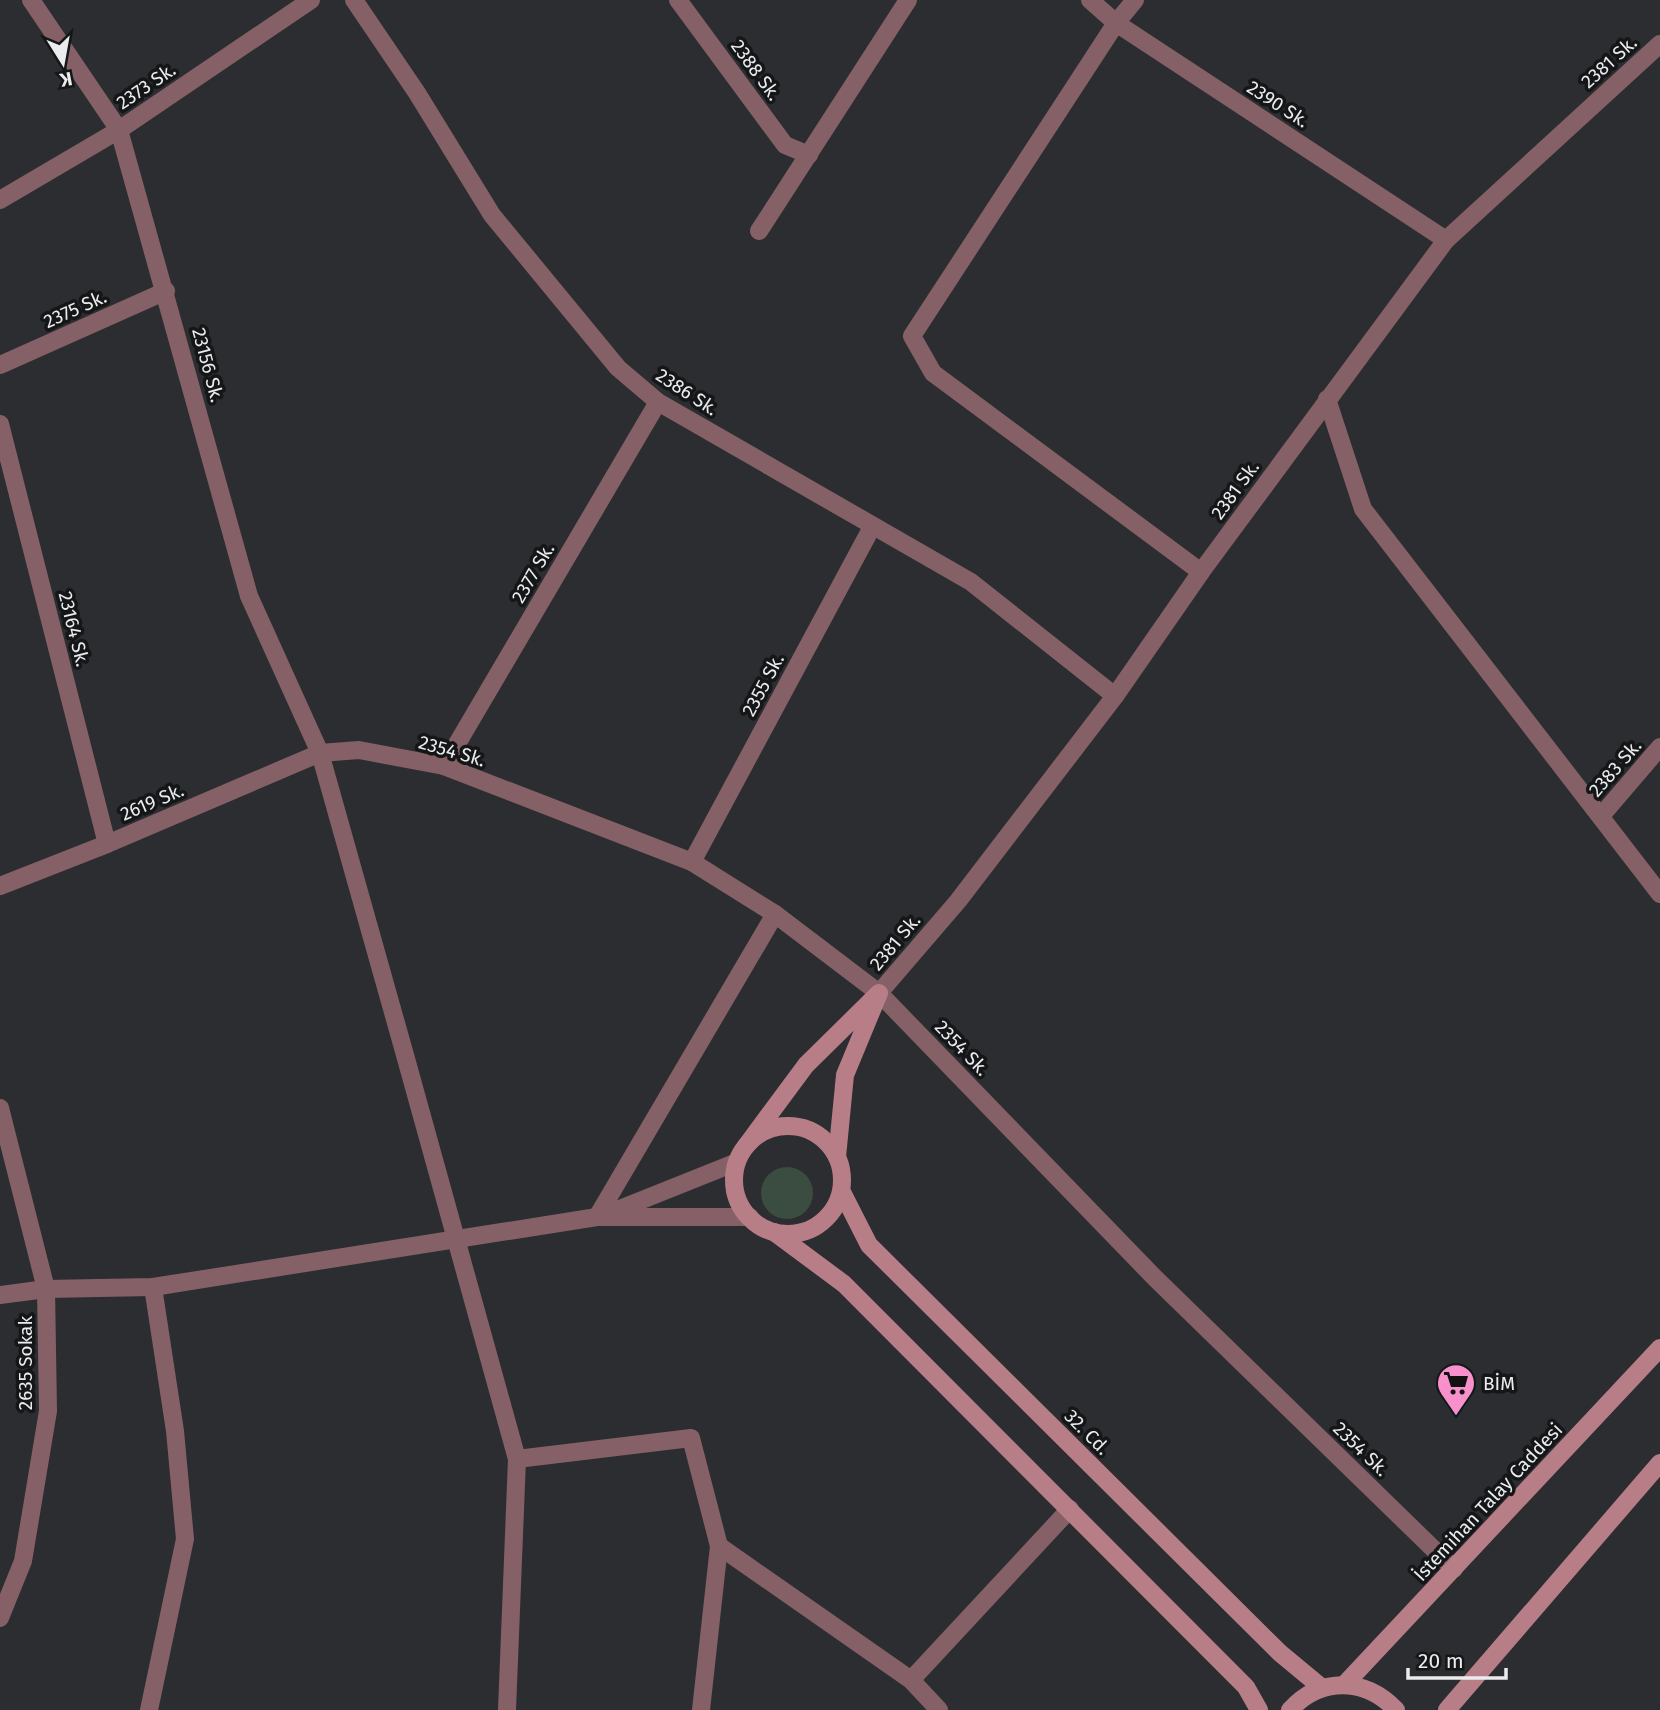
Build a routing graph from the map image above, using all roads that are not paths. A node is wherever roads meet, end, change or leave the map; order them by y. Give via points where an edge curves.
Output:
1 (32, 0) edge
2 (311, 0) edge
3 (354, 0) edge
4 (678, 0) edge
5 (908, 0) edge
6 (1090, 0) edge
7 (1135, 0) edge
8 (1116, 23) junction
9 (1660, 44) edge
10 (119, 130) junction
11 (809, 155) junction
12 (0, 200) edge
13 (759, 231) dead end
14 (1446, 240) junction
15 (166, 291) junction
16 (0, 365) edge
17 (1327, 399) junction
18 (658, 402) junction
19 (0, 424) edge
20 (872, 527) junction
21 (1201, 572) junction
22 (1115, 696) junction
23 (1660, 747) edge
24 (320, 753) junction
25 (444, 766) junction
26 (1601, 816) junction
27 (107, 844) junction
28 (692, 862) junction
29 (0, 886) edge
30 (1660, 894) edge
31 (775, 914) junction
32 (879, 993) junction
33 (0, 1108) edge
34 (742, 1154) junction
35 (837, 1157) junction
36 (842, 1192) junction
37 (597, 1217) junction
38 (750, 1217) junction
39 (774, 1232) junction
40 (455, 1240) junction
41 (153, 1287) junction
42 (46, 1289) junction
43 (0, 1295) edge
44 (1660, 1348) edge
45 (517, 1459) junction
46 (1660, 1463) edge
47 (1070, 1509) junction
48 (719, 1546) junction
49 (1454, 1569) junction
50 (0, 1618) edge
51 (911, 1680) junction
52 (1345, 1684) junction
53 (1321, 1687) junction
54 (149, 1710) edge
55 (507, 1710) edge
56 (701, 1710) edge
57 (939, 1710) edge
58 (1259, 1710) edge
59 (1290, 1710) edge
60 (1396, 1710) edge
61 (1447, 1710) edge

1 - 10 street, 23156 Sk.
2 - 10 street, 2373 Sk.
3 - 18 street, 2386 Sk. via 492,215 618,368
4 - 11 street, 2388 Sk. via 785,145
5 - 11 street
6 - 8 street, 2390 Sk.
7 - 8 street
8 - 14 street, 2390 Sk.
8 - 21 street via 912,336 933,373
9 - 14 street, 2381 Sk.
10 - 12 street, 2373 Sk.
10 - 15 street, 23156 Sk.
11 - 13 street
14 - 17 street, 2381 Sk.
15 - 16 street, 2375 Sk.
15 - 24 street, 23156 Sk. via 249,596
17 - 21 street, 2381 Sk.
17 - 26 street via 1363,509
18 - 20 street, 2386 Sk.
18 - 25 street, 2377 Sk.
19 - 27 street, 23164 Sk.
20 - 22 street, 2386 Sk. via 971,582
20 - 28 street, 2355 Sk.
21 - 22 street, 2381 Sk.
22 - 32 street, 2381 Sk. via 958,901
23 - 26 street, 2383 Sk.
24 - 25 street, 2354 Sk. via 359,750
24 - 27 street, 2619 Sk.
24 - 40 street, 23156 Sk.
25 - 28 street, 2354 Sk.
26 - 30 street
27 - 29 street, 2619 Sk.
28 - 31 street, 2354 Sk.
31 - 32 street, 2354 Sk.
31 - 37 street
32 - 34 street via 806,1065
32 - 35 street via 845,1075
32 - 49 street, 2354 Sk. via 1155,1278
33 - 42 street, 2635 Sokak
34 - 35 street via 760,1134 795,1127 812,1132
34 - 37 street
34 - 38 street via 734,1179 737,1197
35 - 36 street
36 - 39 street via 824,1221 809,1231
36 - 53 street, 32. Cd. via 869,1245 1280,1653
37 - 38 street
37 - 40 street
38 - 39 street
39 - 47 street via 844,1284
40 - 41 street
40 - 45 street, 23156 Sk.
41 - 42 street
41 - 54 street via 175,1431 185,1539
42 - 43 street
42 - 50 street, 2635 Sokak via 48,1411 23,1561
44 - 49 street, İstemihan Talay Caddesi
45 - 48 street via 691,1438
45 - 55 street, 23156 Sk.
46 - 61 street
47 - 51 street
47 - 58 street via 1246,1687
48 - 51 street
48 - 56 street
49 - 52 street, İstemihan Talay Caddesi
51 - 57 street
52 - 53 street
52 - 60 street via 1368,1689
53 - 59 street via 1300,1698

